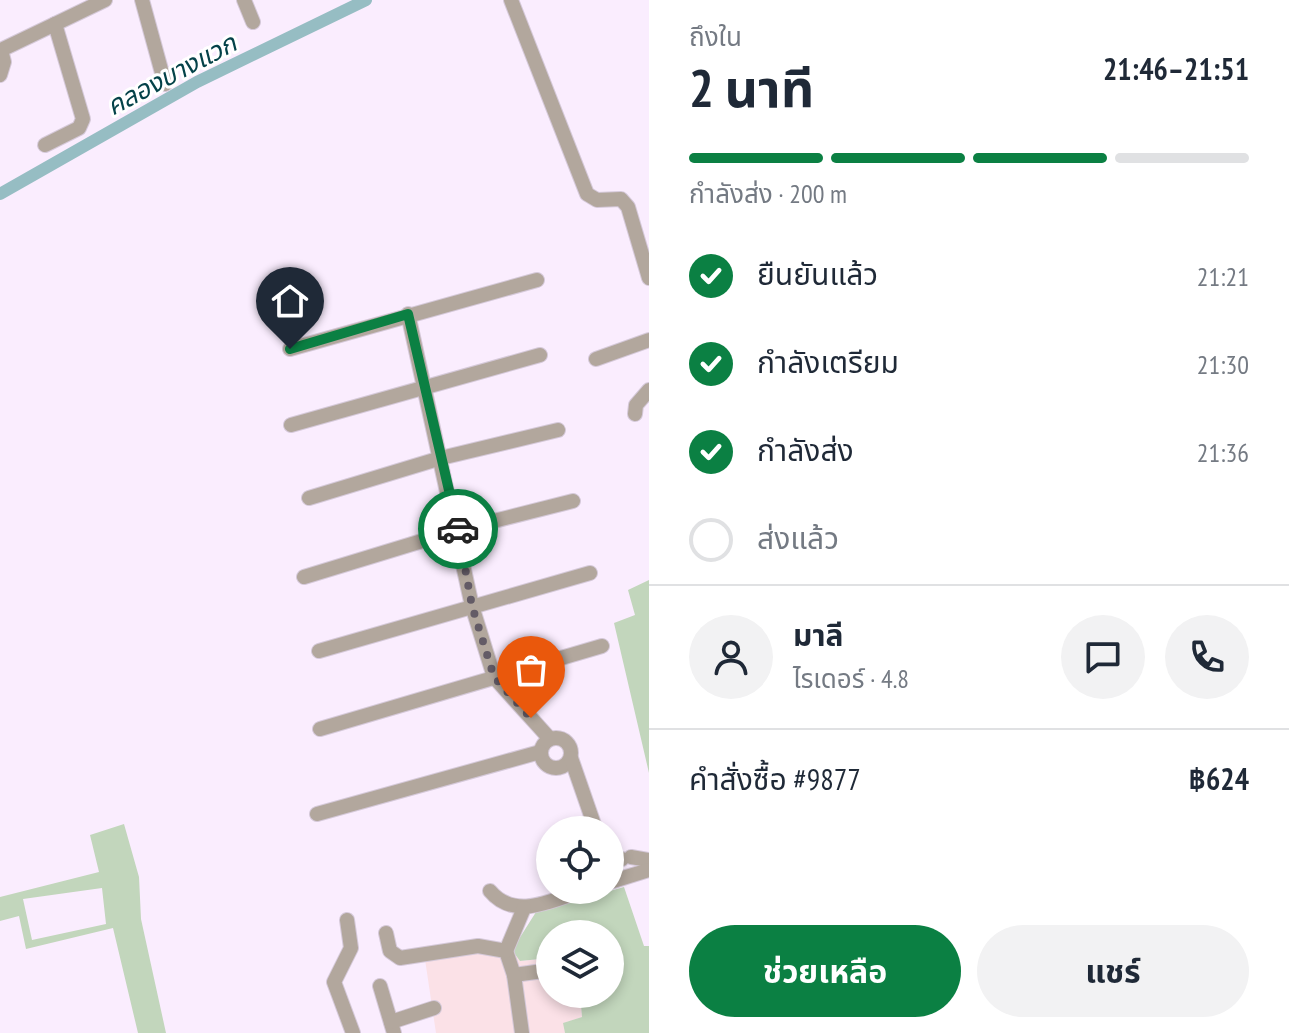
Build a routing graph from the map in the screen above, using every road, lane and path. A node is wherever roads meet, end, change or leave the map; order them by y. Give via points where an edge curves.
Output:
1 (105, 0) edge
2 (142, 0) edge
3 (244, 0) edge
4 (511, 0) edge
5 (253, 22) dead end
6 (55, 24) junction
7 (0, 49) edge
8 (0, 75) edge
9 (165, 84) dead end
10 (45, 145) dead end
11 (649, 278) edge
12 (537, 280) dead end
13 (408, 314) junction
14 (649, 340) edge
15 (290, 349) dead end
16 (540, 355) dead end
17 (596, 359) dead end
18 (425, 387) junction
19 (649, 390) edge
20 (635, 414) dead end
21 (291, 425) dead end
22 (558, 430) dead end
23 (441, 458) junction
24 (309, 498) dead end
25 (573, 501) dead end
26 (458, 530) junction
27 (590, 573) dead end
28 (304, 577) dead end
29 (472, 606) junction
30 (602, 646) dead end
31 (319, 651) dead end
32 (494, 677) junction
33 (320, 729) dead end
34 (550, 739) junction
35 (540, 752) junction
36 (571, 758) junction
37 (317, 814) dead end
38 (591, 816) edge
39 (624, 858) edge
40 (649, 860) edge
41 (649, 870) edge
42 (624, 878) edge
43 (490, 891) dead end
44 (537, 904) edge
45 (524, 908) junction
46 (347, 920) dead end
47 (386, 933) dead end
48 (506, 951) junction
49 (536, 972) edge
50 (514, 975) junction
51 (380, 986) dead end
52 (434, 1008) dead end
53 (392, 1027) edge
54 (353, 1033) edge
55 (522, 1033) edge

1 - 6 street
2 - 9 street
3 - 5 street
4 - 11 street via 587,194 597,200 621,199 628,207
6 - 7 street
6 - 10 street via 83,119 79,128
7 - 8 street
12 - 13 street
13 - 15 street
13 - 18 street
14 - 17 street
16 - 18 street
18 - 21 street
18 - 23 street
19 - 20 street
22 - 23 street
23 - 24 street
23 - 26 street
25 - 26 street
26 - 28 street
26 - 29 street
27 - 29 street
29 - 31 street
29 - 32 street
30 - 32 street
32 - 33 street
32 - 34 street
34 - 35 street
34 - 36 street via 567,743
35 - 36 street via 550,768 560,768
35 - 37 street
36 - 38 street
39 - 40 street
41 - 42 street
43 - 45 street via 499,903
44 - 45 street
45 - 48 street
46 - 54 street via 351,948 334,982
47 - 48 street via 390,951 400,958 478,946
48 - 50 street
49 - 50 street
50 - 55 street
51 - 53 street
52 - 53 street

